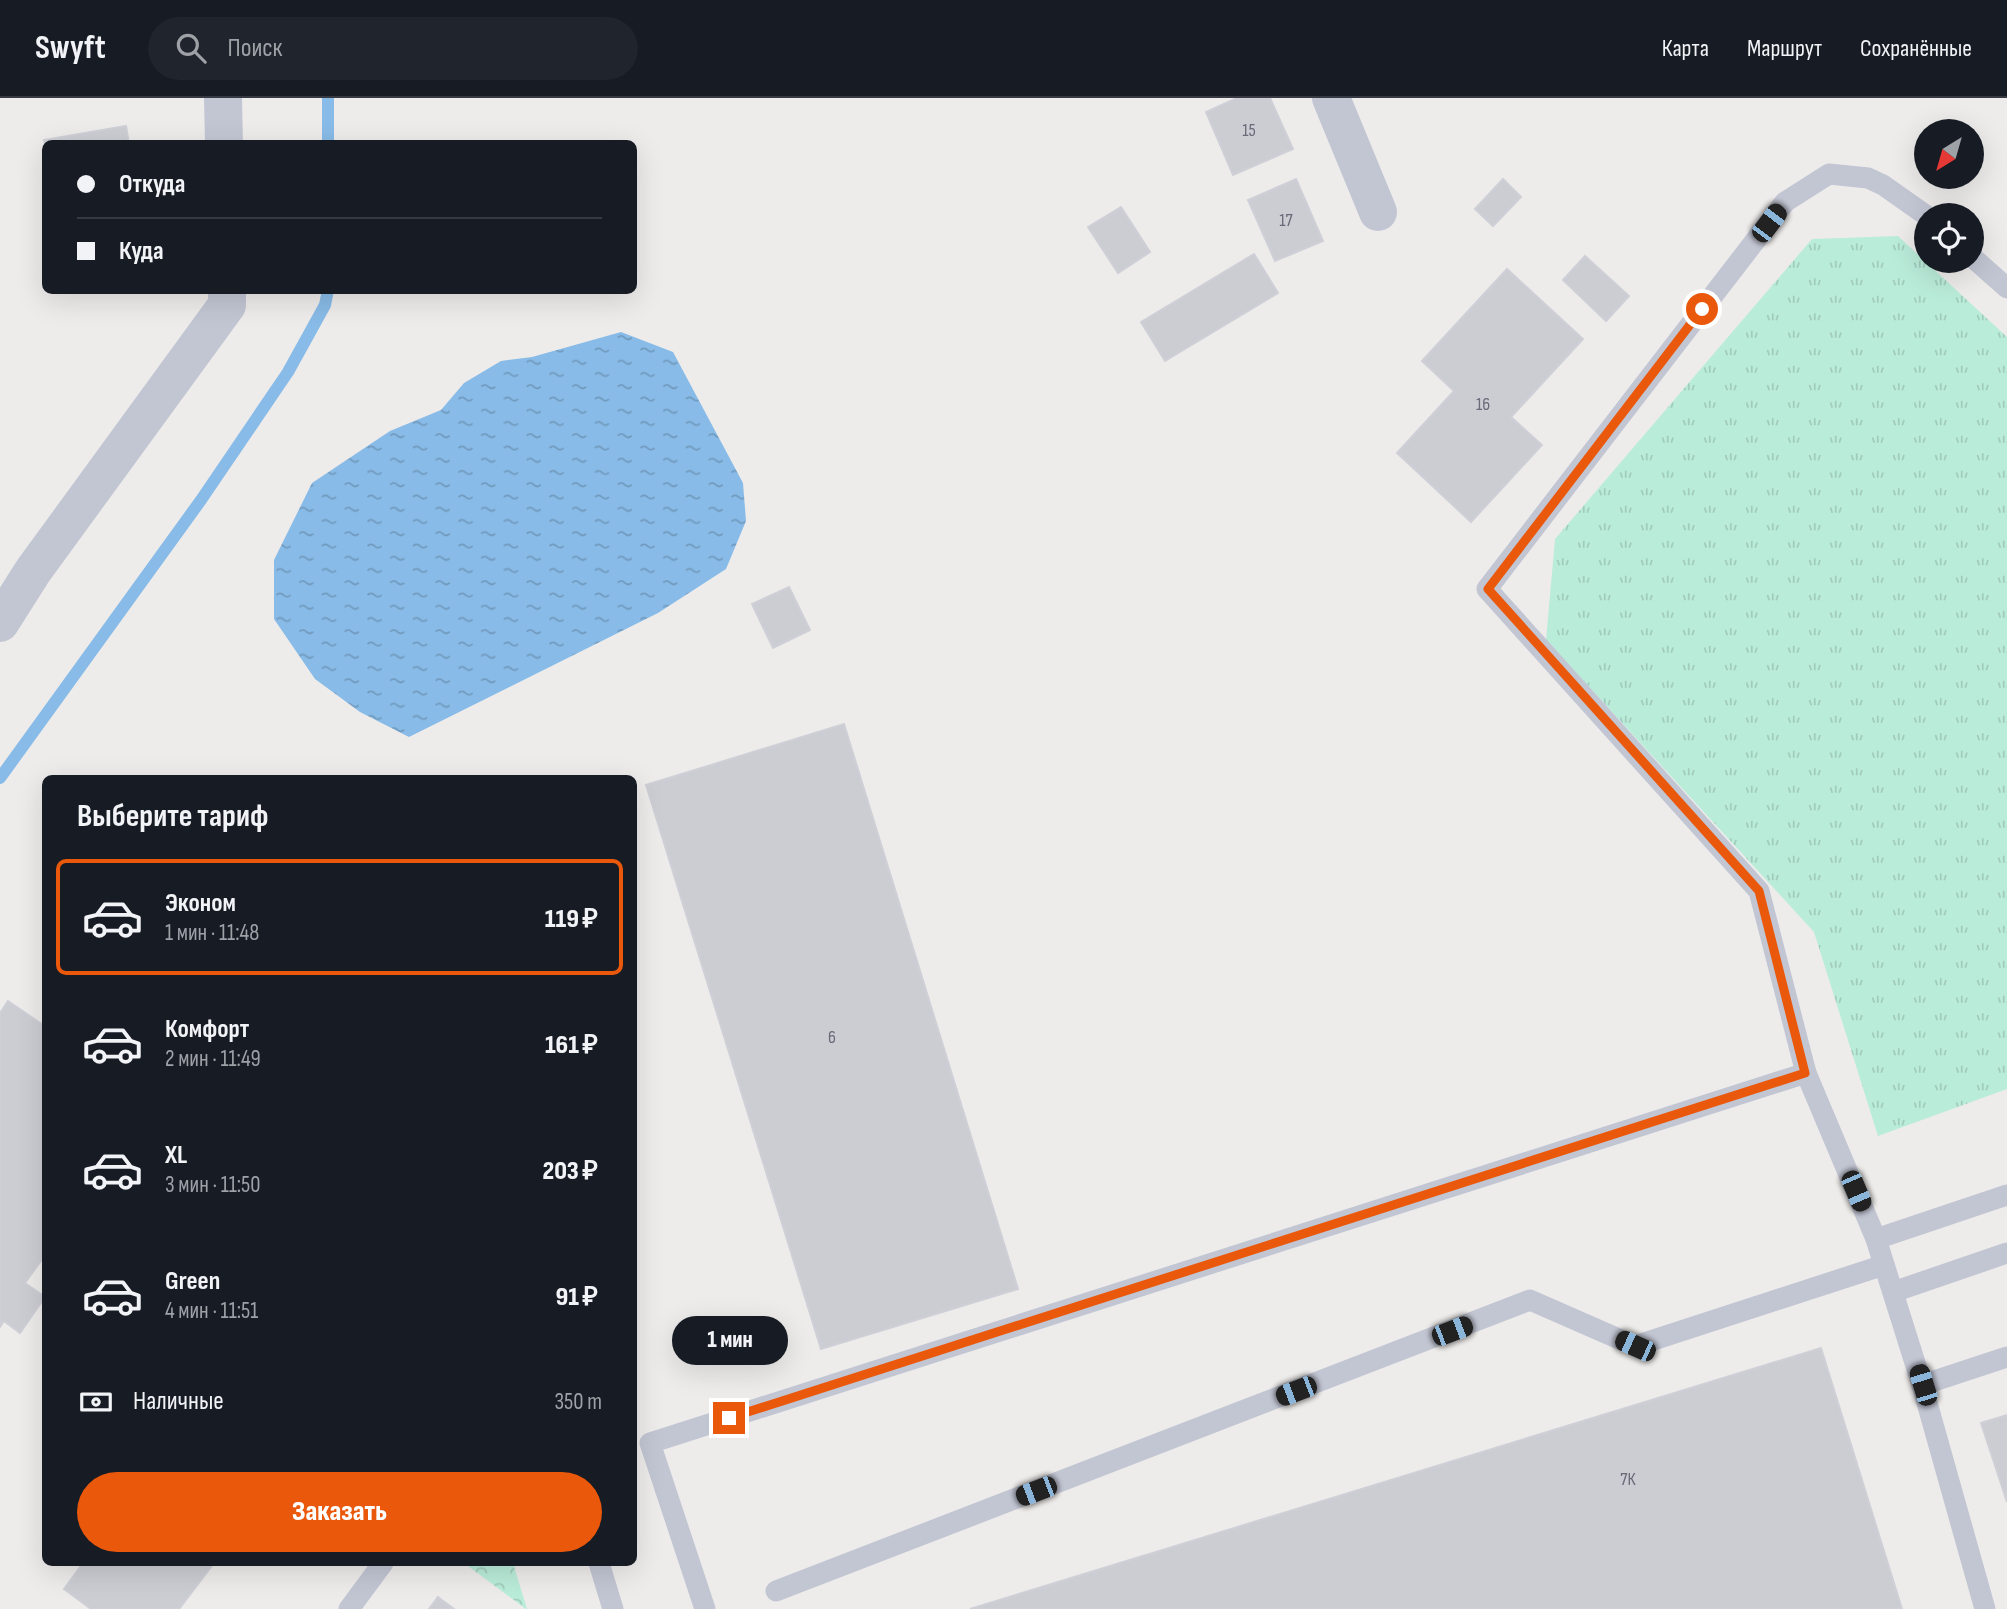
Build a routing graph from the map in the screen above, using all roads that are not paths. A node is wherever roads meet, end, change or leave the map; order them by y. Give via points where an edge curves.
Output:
1 (223, 98) edge
2 (1331, 98) edge
3 (224, 140) edge
4 (1914, 208) edge
5 (1378, 212) dead end
6 (1984, 268) edge
7 (2007, 288) edge
8 (227, 294) edge
9 (0, 622) edge
10 (1805, 1073) junction
11 (2007, 1195) edge
12 (1876, 1239) junction
13 (2007, 1253) edge
14 (1884, 1265) junction
15 (1893, 1292) junction
16 (2007, 1357) edge
17 (1923, 1385) junction
18 (381, 1566) edge
19 (600, 1566) edge
20 (776, 1591) dead end
21 (349, 1609) edge
22 (614, 1609) edge
23 (705, 1609) edge
24 (1986, 1609) edge

1 - 3 street
2 - 5 street
4 - 10 lane via 1868,178 1829,174 1785,202 1488,589 1759,891
6 - 7 lane
8 - 9 street via 227,305
10 - 12 lane
10 - 23 lane via 650,1443
11 - 12 lane
12 - 14 lane
13 - 15 lane
14 - 15 lane
14 - 20 lane via 1635,1346 1530,1300
15 - 17 lane
16 - 17 lane
17 - 24 lane
18 - 21 lane
19 - 22 lane

